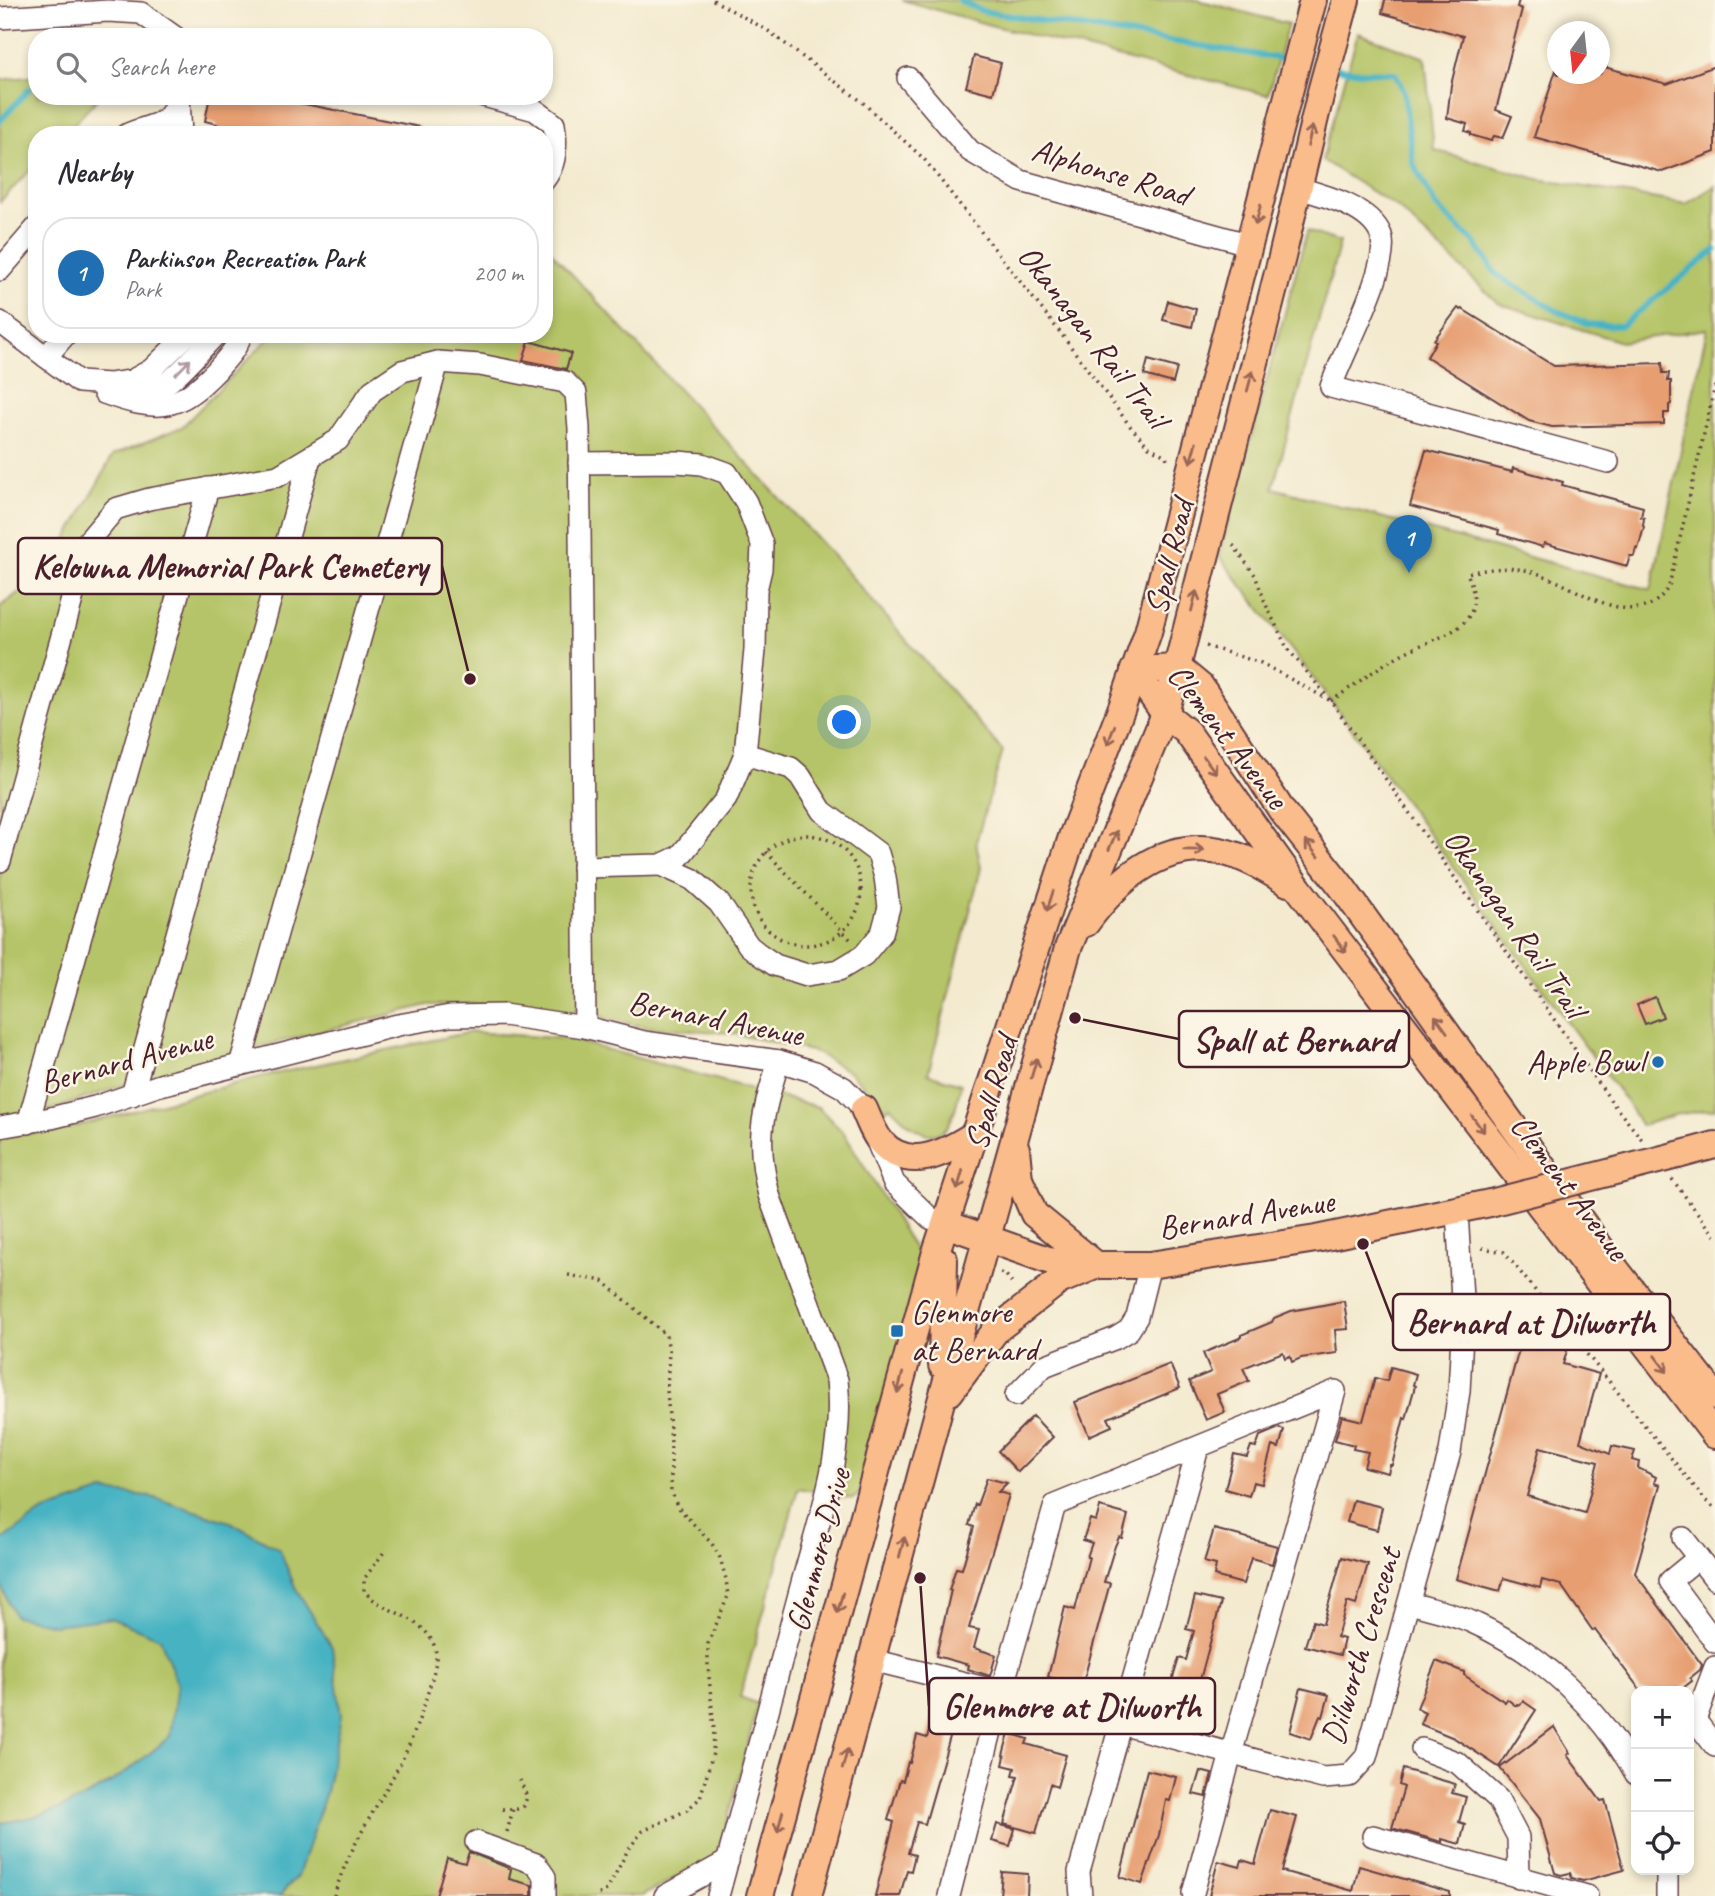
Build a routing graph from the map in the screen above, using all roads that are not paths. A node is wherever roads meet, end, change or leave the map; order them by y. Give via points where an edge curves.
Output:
1 (1313, 0) edge
2 (1346, 0) edge
3 (0, 18) edge
4 (162, 28) edge
5 (908, 78) dead end
6 (176, 105) edge
7 (179, 105) edge
8 (517, 105) edge
9 (150, 126) edge
10 (180, 126) edge
11 (553, 157) edge
12 (1298, 188) junction
13 (28, 237) edge
14 (1251, 245) junction
15 (0, 270) edge
16 (0, 322) edge
17 (58, 343) edge
18 (178, 343) edge
19 (207, 343) edge
20 (238, 343) edge
21 (46, 357) junction
22 (438, 362) junction
23 (79, 383) junction
24 (104, 393) junction
25 (310, 458) junction
26 (1608, 462) dead end
27 (579, 463) junction
28 (208, 488) junction
29 (1178, 668) junction
30 (1134, 670) junction
31 (1165, 714) junction
32 (744, 754) junction
33 (0, 861) edge
34 (661, 865) junction
35 (583, 867) junction
36 (1299, 889) junction
37 (1068, 948) junction
38 (585, 1027) junction
39 (779, 1061) junction
40 (240, 1065) junction
41 (132, 1094) junction
42 (864, 1109) junction
43 (28, 1123) junction
44 (0, 1127) edge
45 (1015, 1134) junction
46 (972, 1136) junction
47 (1715, 1145) edge
48 (1457, 1211) junction
49 (946, 1224) junction
50 (986, 1239) junction
51 (1096, 1265) junction
52 (1150, 1265) junction
53 (1016, 1395) dead end
54 (1715, 1396) edge
55 (940, 1405) junction
56 (1715, 1434) edge
57 (1198, 1448) junction
58 (1683, 1538) dead end
59 (1698, 1558) junction
60 (1715, 1579) edge
61 (1410, 1603) junction
62 (1715, 1642) edge
63 (872, 1660) junction
64 (1715, 1667) edge
65 (1001, 1692) junction
66 (1694, 1718) edge
67 (1121, 1724) junction
68 (1694, 1725) edge
69 (1715, 1746) edge
70 (1422, 1749) dead end
71 (1230, 1754) junction
72 (1631, 1762) edge
73 (1373, 1836) dead end
74 (476, 1842) dead end
75 (728, 1861) junction
76 (1667, 1875) edge
77 (1519, 1878) junction
78 (1193, 1893) dead end
79 (545, 1896) edge
80 (665, 1896) edge
81 (718, 1896) edge
82 (760, 1896) edge
83 (808, 1896) edge
84 (949, 1896) edge
85 (1081, 1896) edge
86 (1587, 1896) edge
87 (1667, 1896) edge

1 -> 14 main road, Spall Road
12 -> 2 main road, Spall Road
3 - 4 street via 141,13
5 - 14 street, Alphonse Road via 970,151 1021,181
6 - 9 street via 173,114
7 - 10 street
8 - 11 street via 535,110 554,124
12 - 26 street via 1333,198 1369,218 1380,234 1383,251 1331,387
29 -> 12 main road, Spall Road
13 - 15 street
14 -> 30 main road, Spall Road
16 - 21 street
17 - 21 street
18 - 23 street via 131,381
24 -> 19 street via 145,397 160,389
20 - 24 street via 210,377 173,405
21 - 23 street
22 - 25 street via 402,371 372,391 338,440
22 - 27 street via 480,365 565,382 576,393
22 - 40 street
23 - 24 street
25 - 28 street via 278,476
25 - 41 street
27 - 32 street via 702,464 727,473 746,502 762,544
27 - 35 street
28 - 33 street via 116,509 89,541
28 - 43 street
29 - 30 main road, Clement Avenue
29 - 31 main road, Spall Road
54 -> 29 main road, Clement Avenue via 1617,1271 1342,887 1282,811 1201,687
30 - 31 main road, Clement Avenue
30 -> 46 main road, Spall Road via 1072,837
31 -> 36 main road, Clement Avenue via 1187,732
37 -> 31 main road, Spall Road
32 - 34 street via 726,799 680,856
32 - 34 street via 791,768 822,811 878,853 889,907 882,933 864,955 839,970 807,975 775,965 759,954 719,903 692,879
34 - 35 street
35 - 38 street
37 -> 36 main road via 1094,912 1134,872 1147,862 1182,850 1220,851 1255,863
36 -> 56 main road, Clement Avenue
45 -> 37 main road, Spall Road
38 - 39 street, Bernard Avenue via 644,1042
38 - 40 street, Bernard Avenue via 504,1014 450,1016
39 - 42 street, Bernard Avenue via 815,1072 844,1088
39 - 75 street via 761,1125 764,1176 833,1365 839,1419 827,1488
40 - 41 street, Bernard Avenue
41 - 43 street, Bernard Avenue
42 - 46 main road via 880,1142 898,1156 924,1158
42 - 49 street, Bernard Avenue via 894,1183 930,1218
43 - 44 street, Bernard Avenue
45 - 50 main road, Spall Road
45 - 51 main road via 1019,1179 1034,1214
46 -> 49 main road, Spall Road
47 - 48 main road, Bernard Avenue, bridge via 1673,1165
48 - 52 main road, Bernard Avenue
48 - 61 street, Dilworth Crescent via 1463,1316 1459,1391 1450,1452
49 - 50 main road, Bernard Avenue
49 - 55 main road
49 -> 82 main road, Glenmore Drive
50 - 51 main road, Bernard Avenue via 1048,1259
50 - 55 main road
51 - 52 main road, Bernard Avenue
51 - 55 main road via 1059,1281 996,1330
52 - 53 street via 1137,1318 1129,1330 1044,1366
63 -> 55 main road
57 - 65 street via 1055,1505
57 - 67 street
57 - 71 street via 1335,1391
58 - 59 street
59 - 60 street
59 - 62 street via 1670,1581
61 - 71 street, Dilworth Crescent via 1366,1757 1349,1776 1322,1778
61 - 72 street via 1470,1621 1526,1650 1574,1691
63 - 65 street, Dilworth Crescent
83 -> 63 main road
64 - 66 street
65 - 67 street, Dilworth Crescent
65 - 84 street
67 - 71 street, Dilworth Crescent
67 - 85 street via 1079,1872
68 - 69 street
70 - 77 street via 1458,1763 1498,1799 1518,1838
71 - 78 street
73 - 77 street
74 - 79 street via 536,1864 545,1877
75 - 80 street
75 - 81 street
76 - 87 street
77 - 86 street

